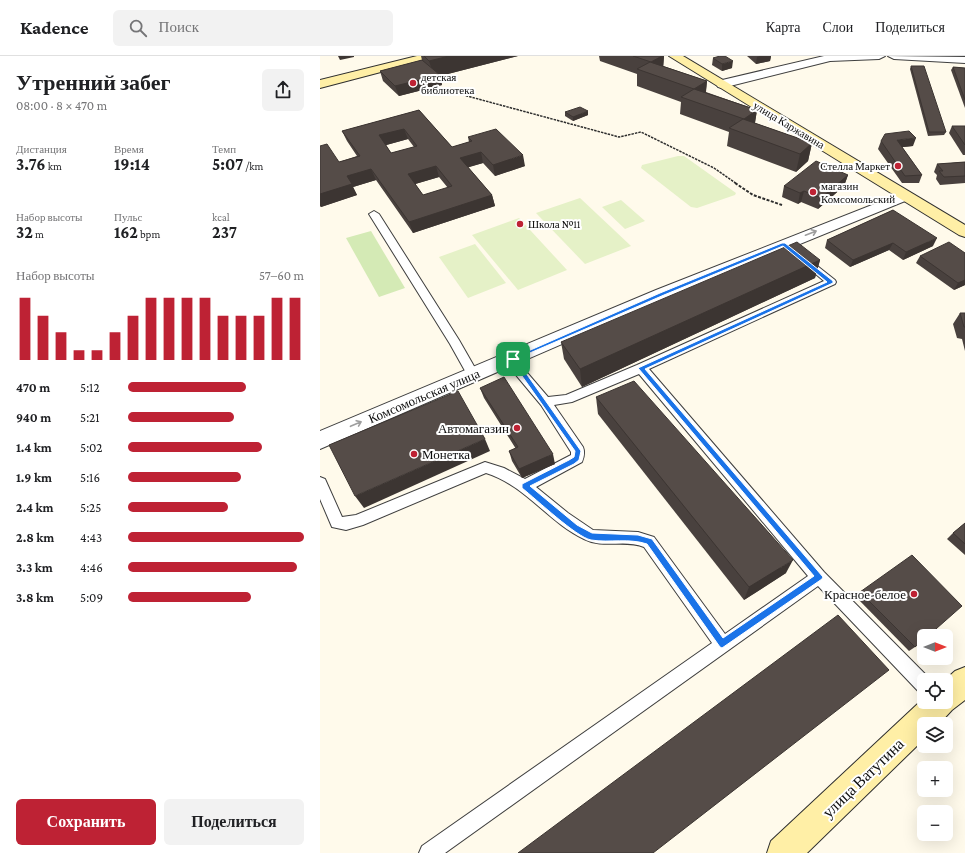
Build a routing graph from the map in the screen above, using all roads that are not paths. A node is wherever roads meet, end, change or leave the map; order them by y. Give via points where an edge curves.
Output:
1 (430, 56) edge
2 (675, 56) edge
3 (879, 56) edge
4 (894, 56) edge
5 (828, 57) edge
6 (965, 60) edge
7 (320, 84) edge
8 (722, 84) junction
9 (906, 196) junction
10 (374, 214) dead end
11 (965, 232) edge
12 (784, 244) junction
13 (513, 359) junction
14 (641, 368) junction
15 (473, 375) junction
16 (545, 402) junction
17 (320, 440) edge
18 (320, 483) edge
19 (525, 486) junction
20 (819, 577) junction
21 (722, 644) junction
22 (917, 678) edge
23 (965, 681) edge
24 (953, 692) edge
25 (935, 709) edge
26 (429, 853) edge
27 (783, 853) edge

1 - 7 street
2 - 8 street, улица Каржавина
3 - 5 street
4 - 6 street
5 - 8 street
8 - 9 street, улица Каржавина
9 - 11 street, улица Каржавина
12 -> 9 street, Комсомольская улица
10 - 15 lane
12 - 13 street, Комсомольская улица
12 - 14 lane via 831,282
13 - 15 street, Комсомольская улица
13 - 16 lane via 520,372
14 - 16 lane via 568,399
14 - 20 lane
17 -> 15 street, Комсомольская улица
16 - 19 lane via 578,451 577,458
18 - 19 lane via 337,523 346,524 484,467 499,470
19 - 21 lane via 591,537 638,538 649,542
20 - 21 lane
20 - 22 lane
21 - 26 lane
23 - 24 street
25 - 27 street, улица Ватутина

